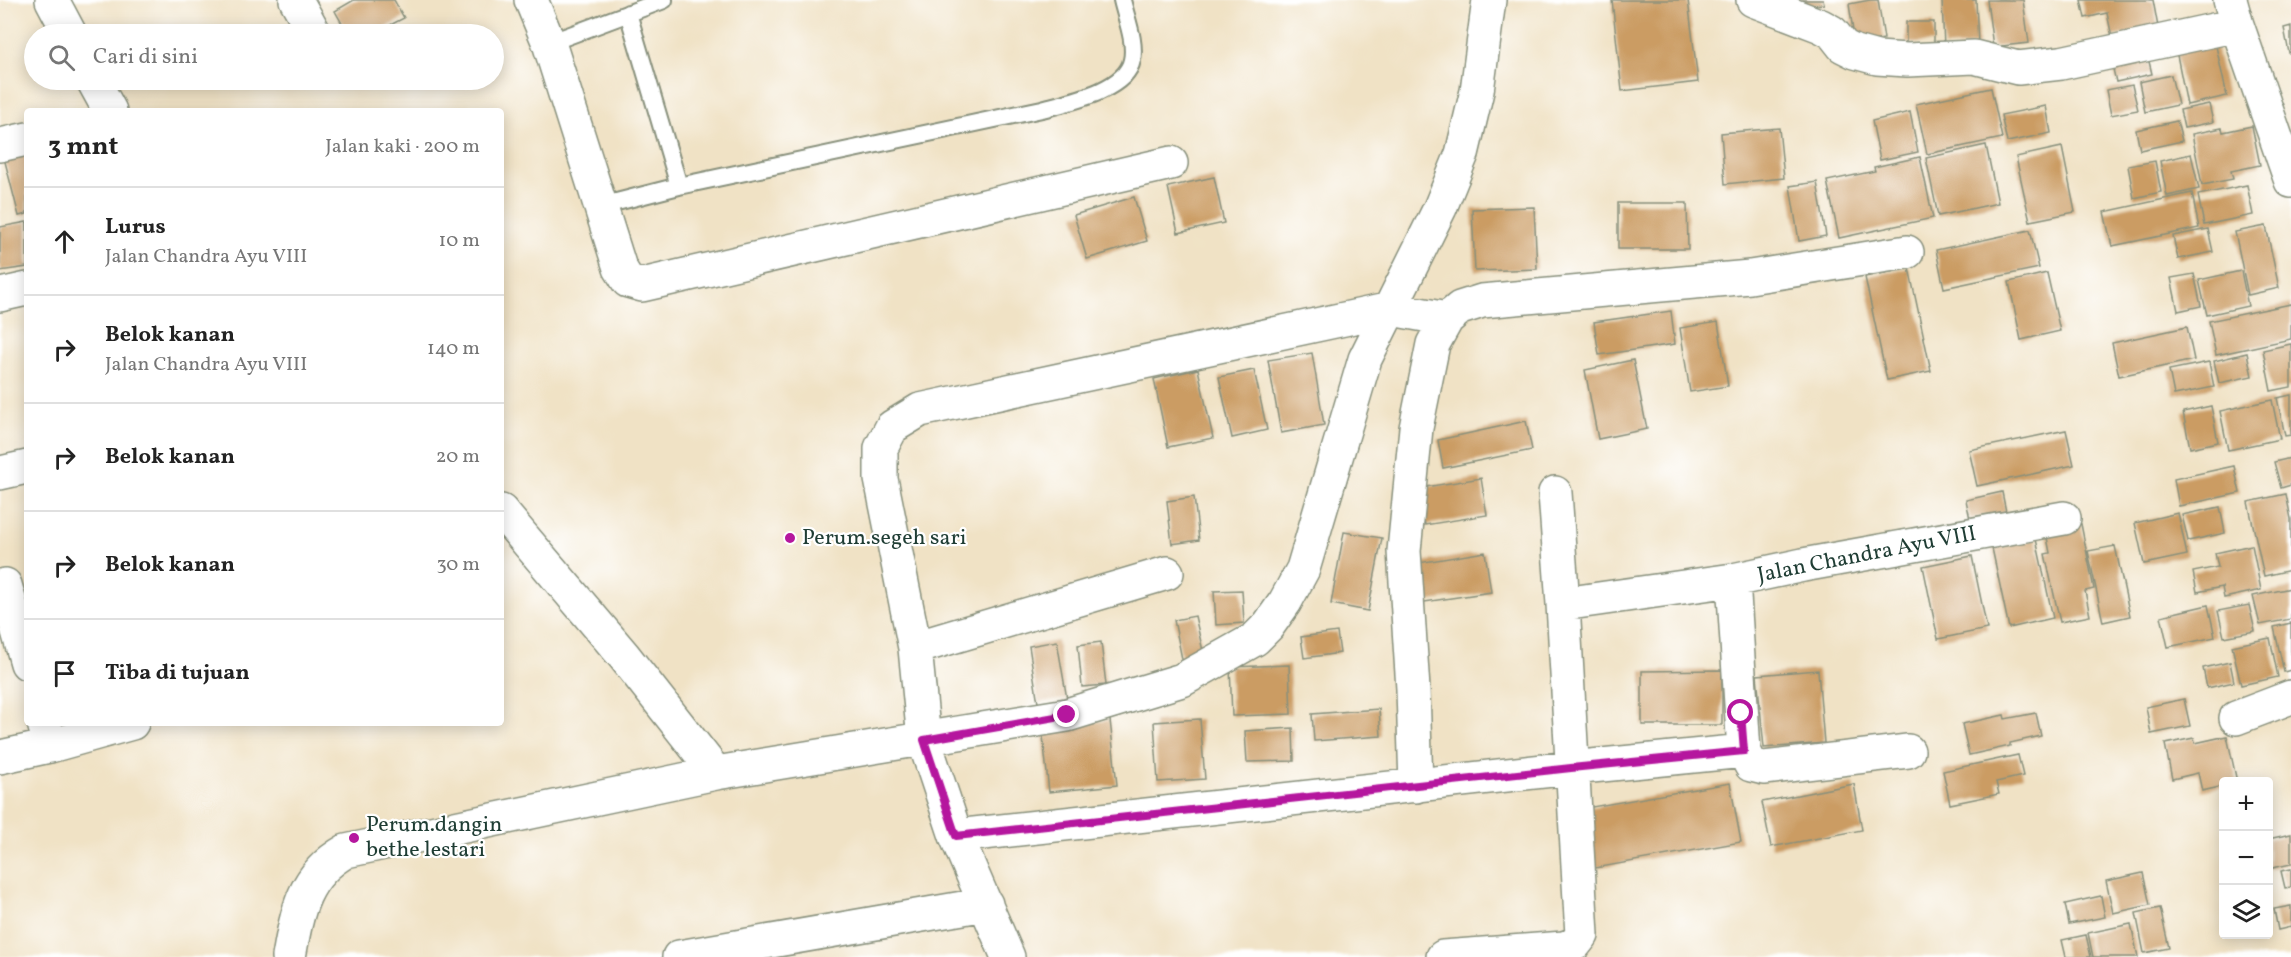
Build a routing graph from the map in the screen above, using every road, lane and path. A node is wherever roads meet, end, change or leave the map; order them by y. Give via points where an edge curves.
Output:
1 (52, 0) edge
2 (296, 0) edge
3 (531, 0) edge
4 (664, 0) edge
5 (1122, 0) edge
6 (1489, 0) edge
7 (1753, 0) edge
8 (628, 13) junction
9 (2233, 13) edge
10 (65, 24) edge
11 (309, 24) edge
12 (549, 43) junction
13 (98, 90) edge
14 (108, 108) edge
15 (24, 140) edge
16 (0, 145) edge
17 (1171, 163) dead end
18 (2289, 169) edge
19 (679, 186) junction
20 (600, 206) junction
21 (1907, 252) dead end
22 (24, 290) edge
23 (0, 295) edge
24 (1391, 309) junction
25 (1447, 319) junction
26 (24, 468) edge
27 (0, 473) edge
28 (1555, 493) dead end
29 (504, 515) edge
30 (2064, 518) dead end
31 (1167, 573) dead end
32 (1733, 580) junction
33 (11, 584) edge
34 (1563, 604) junction
35 (24, 648) edge
36 (915, 648) junction
37 (2291, 697) edge
38 (2236, 718) dead end
39 (109, 726) edge
40 (47, 734) edge
41 (924, 740) junction
42 (1744, 751) junction
43 (1908, 751) dead end
44 (0, 757) edge
45 (1571, 768) junction
46 (716, 773) junction
47 (1416, 786) junction
48 (956, 836) junction
49 (986, 904) junction
50 (1478, 956) edge
51 (289, 957) edge
52 (679, 957) edge
53 (1008, 957) edge
54 (1443, 957) edge

1 - 10 street
2 - 11 street
3 - 12 street
4 - 8 lane
5 - 19 lane via 1132,61 1126,73 1110,86 1083,98
6 - 24 street via 1477,91 1462,154
7 - 9 street via 1821,26 1843,46 1877,58 1974,57 2018,68 2061,63
8 - 12 lane
8 - 19 lane
9 - 18 street
12 - 20 street
13 - 14 street
15 - 16 street
17 - 20 street via 642,285 627,281 620,268
19 - 20 lane
21 - 25 street via 1750,277 1482,301
22 - 23 street
24 - 25 street
24 - 36 street via 920,410 892,427 881,448 881,479
24 - 41 street via 1365,359 1303,569 1285,602 1255,639 1182,680 1067,715
25 - 47 street via 1433,344 1416,428 1404,551
26 - 27 street
28 - 34 street
29 - 46 street via 624,656
30 - 32 street, Jalan Chandra Ayu VIII
31 - 36 street
32 - 34 street
32 - 42 street, Jalan Chandra Ayu VIII
33 - 35 street
34 - 45 street
36 - 41 street
37 - 38 street
39 - 40 street
40 - 44 street
41 - 46 street
41 - 48 street
42 - 43 street via 1751,765 1764,768
42 - 45 street
45 - 47 street
45 - 50 street via 1582,935 1575,944 1564,948
46 - 51 street via 346,851 331,859 304,894
47 - 48 street
48 - 49 street
49 - 52 street
49 - 53 street
50 - 54 street

